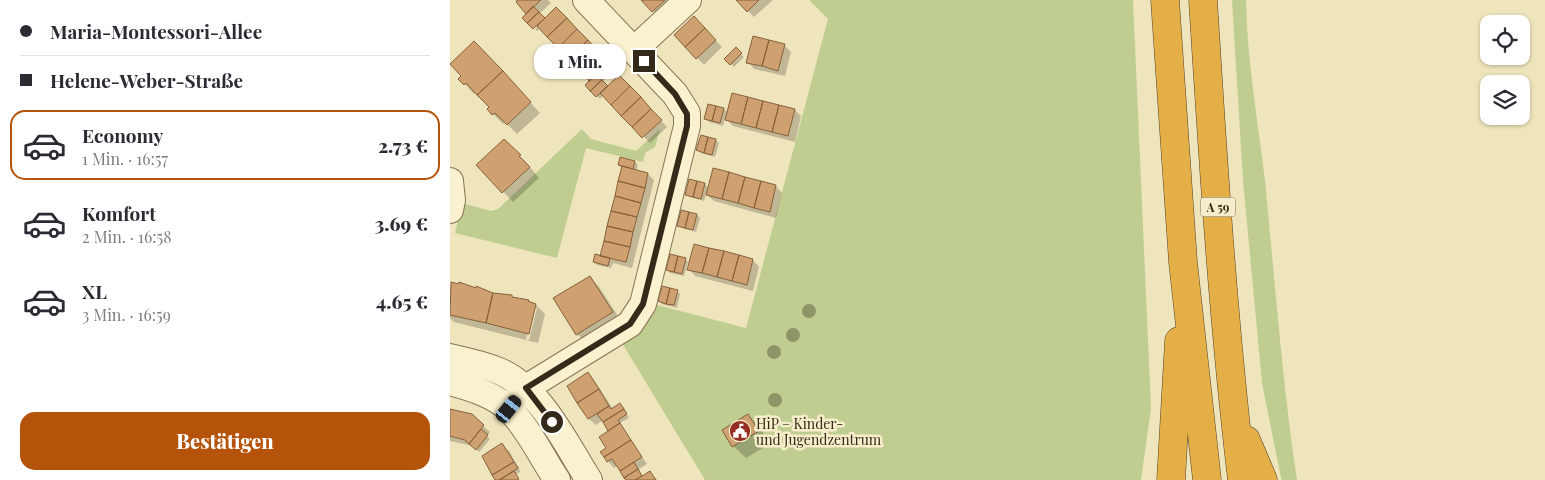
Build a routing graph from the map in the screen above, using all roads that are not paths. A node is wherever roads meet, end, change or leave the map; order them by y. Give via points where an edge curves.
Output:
1 (586, 0) edge
2 (688, 0) edge
3 (1165, 0) edge
4 (1203, 0) edge
5 (634, 50) junction
6 (450, 181) edge
7 (450, 210) edge
8 (1183, 262) junction
9 (450, 357) edge
10 (450, 382) edge
11 (526, 388) junction
12 (509, 409) junction
13 (1234, 413) junction
14 (557, 480) edge
15 (589, 480) edge
16 (1171, 480) edge
17 (1207, 480) edge
18 (1242, 480) edge
19 (1264, 480) edge

1 - 5 street
2 - 5 street
3 - 8 highway, A 59
4 - 13 highway, A 59
5 - 11 street via 675,94 687,114 687,126 643,304 630,324
6 - 7 street
8 - 16 highway
8 - 17 highway, A 59
9 - 11 street via 500,371
10 - 12 street via 487,394
11 - 12 street
11 - 15 street via 548,415
12 - 14 street
13 - 18 highway, A 59
13 - 19 highway

